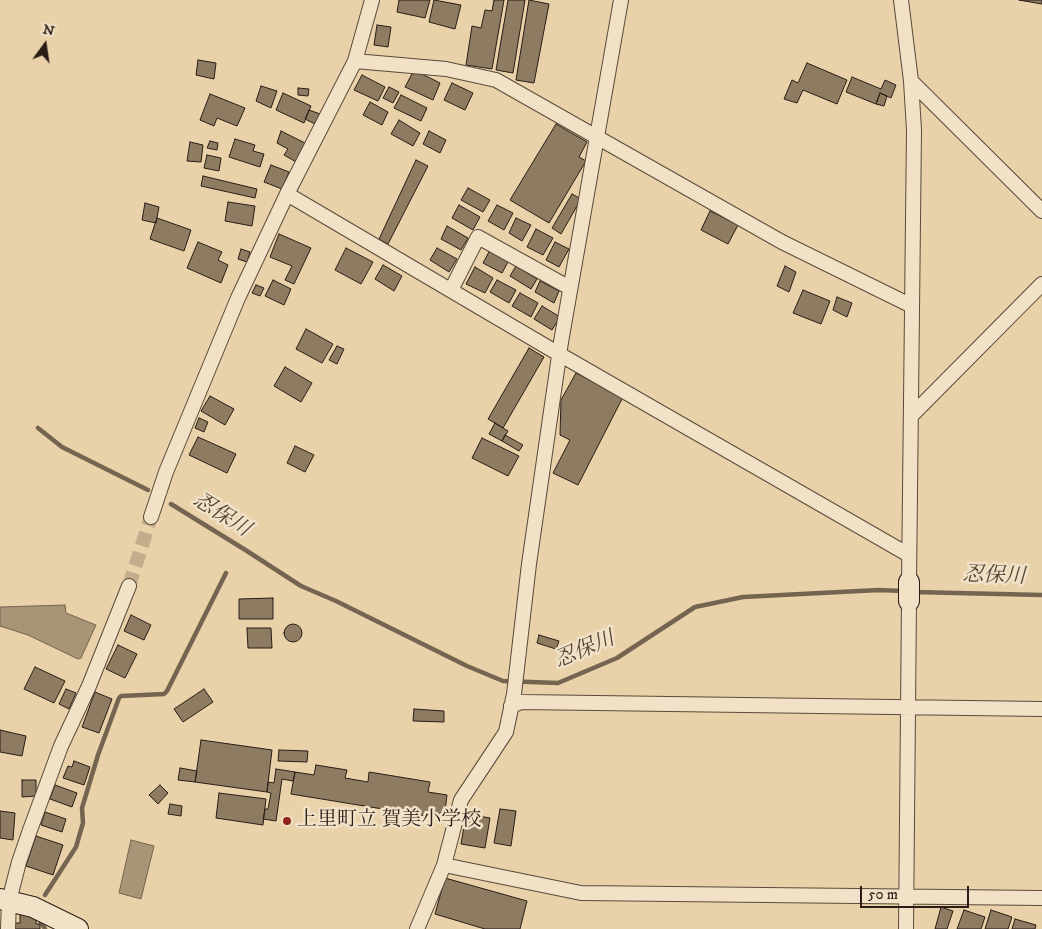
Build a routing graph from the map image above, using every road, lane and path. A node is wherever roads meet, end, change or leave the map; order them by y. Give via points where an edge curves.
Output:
1 (372, 0) edge
2 (621, 0) edge
3 (901, 0) edge
4 (356, 61) junction
5 (911, 82) junction
6 (596, 135) junction
7 (287, 194) junction
8 (1042, 211) edge
9 (1042, 284) edge
10 (570, 288) junction
11 (451, 290) junction
12 (912, 306) junction
13 (559, 354) junction
14 (912, 416) junction
15 (151, 517) tunnel mouth
16 (909, 555) junction
17 (129, 586) tunnel mouth
18 (511, 706) junction
19 (908, 707) junction
20 (1042, 709) edge
21 (444, 865) junction
22 (906, 896) junction
23 (1042, 898) edge
24 (5, 900) edge
25 (8, 929) edge
26 (78, 929) edge
27 (417, 929) edge
28 (906, 929) edge

1 - 4 street
2 - 6 street
3 - 5 street
4 - 6 street via 446,70 496,80
4 - 7 street
5 - 8 street
5 - 12 street via 914,130
6 - 10 street
6 - 12 street via 782,242
7 - 11 street
7 - 15 street via 238,298 166,472
9 - 14 street
10 - 11 street via 478,237
10 - 13 street
11 - 13 street
12 - 14 street
13 - 16 street
13 - 18 street
14 - 16 street
16 - 19 street
17 - 24 street via 61,746
18 - 19 street via 521,702
18 - 21 street via 506,732 461,800
19 - 20 street
19 - 22 street
21 - 22 street via 581,893
21 - 27 street
22 - 23 street
22 - 28 street
24 - 25 street
24 - 26 main road via 33,907

